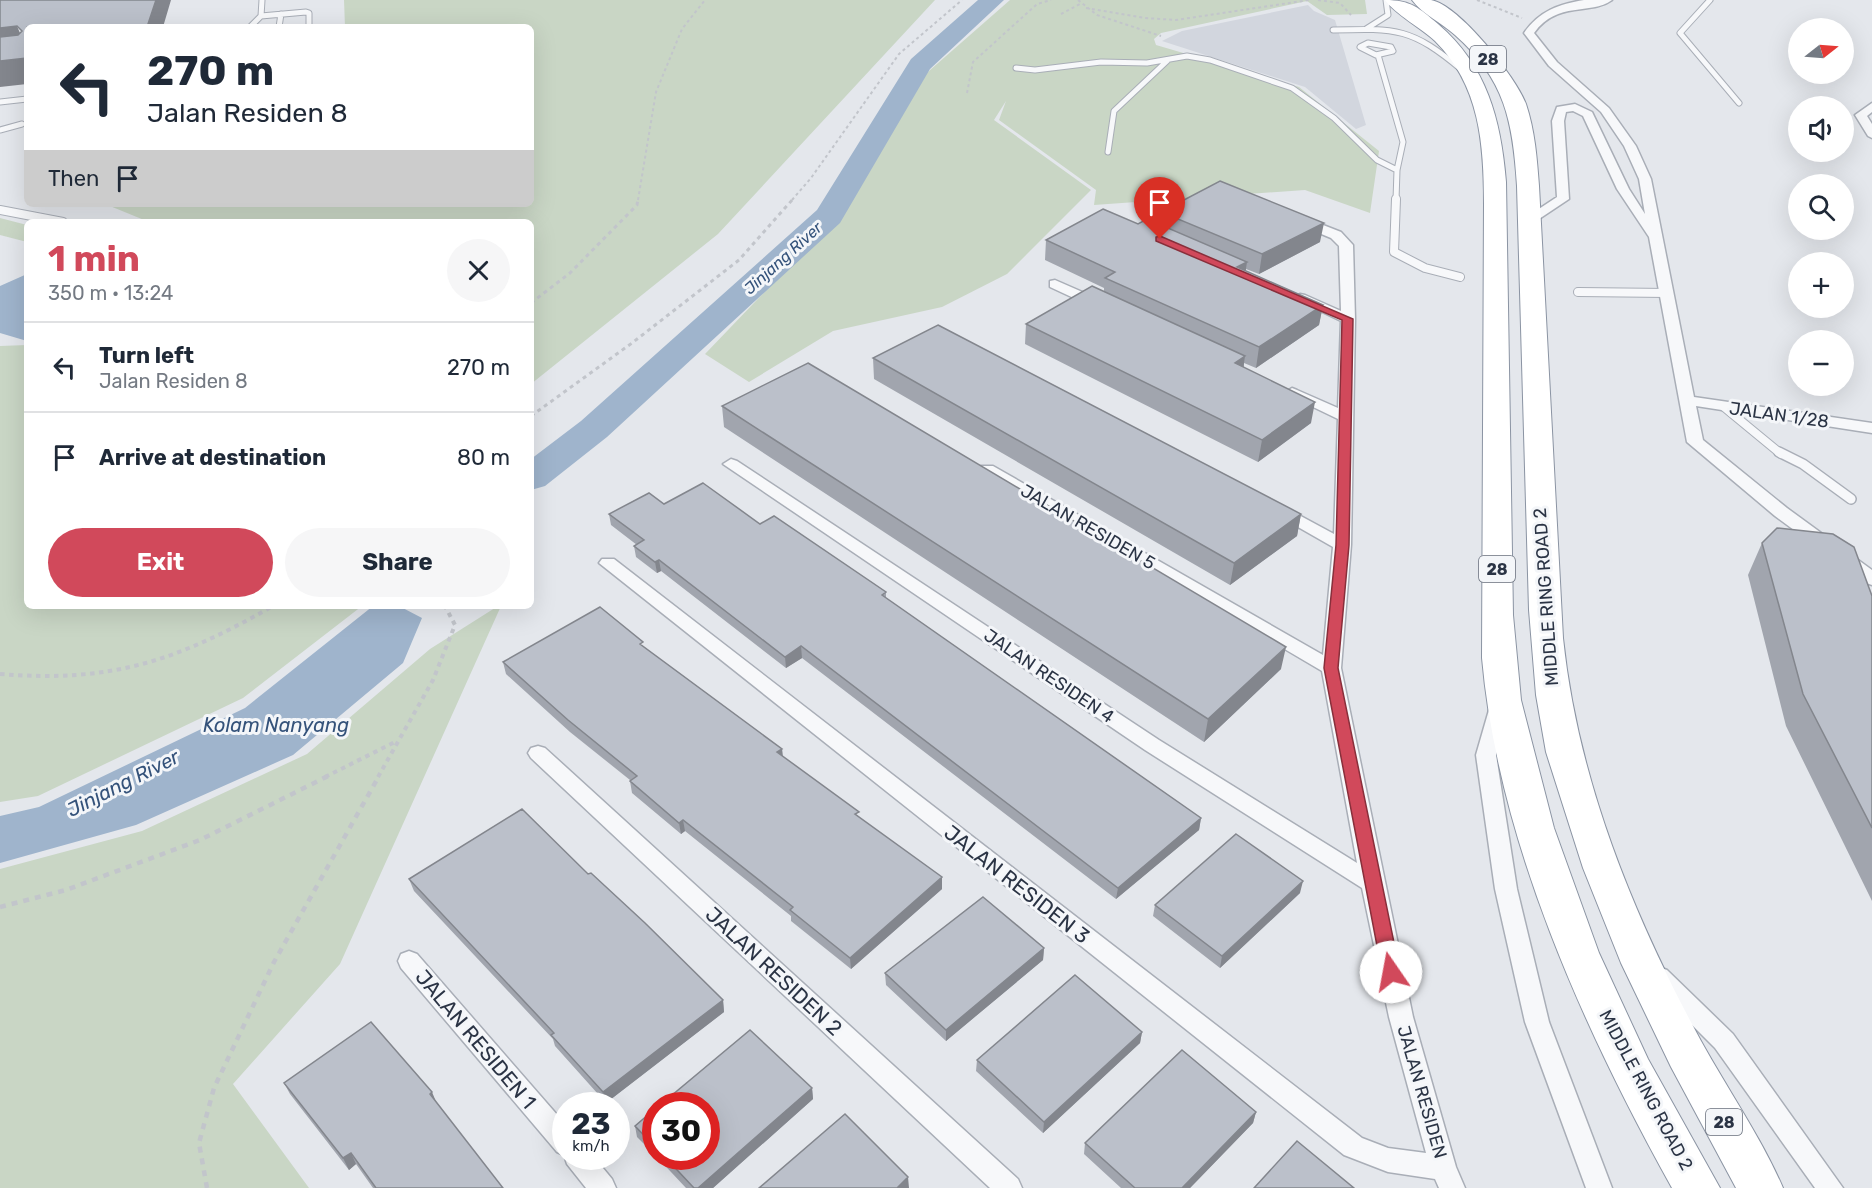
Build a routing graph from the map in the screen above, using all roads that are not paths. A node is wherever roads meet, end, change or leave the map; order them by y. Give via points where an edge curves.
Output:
1 (262, 0) edge
2 (1386, 0) edge
3 (1394, 0) edge
4 (1421, 0) edge
5 (1607, 0) edge
6 (1710, 0) edge
7 (281, 14) junction
8 (261, 15) junction
9 (253, 24) edge
10 (279, 24) edge
11 (309, 24) edge
12 (1366, 29) junction
13 (1333, 30) dead end
14 (1378, 55) junction
15 (1169, 59) junction
16 (1016, 68) dead end
17 (1475, 81) junction
18 (24, 99) edge
19 (0, 102) edge
20 (1739, 104) dead end
21 (1872, 106) edge
22 (22, 124) dead end
23 (0, 130) edge
24 (1872, 134) edge
25 (1108, 152) dead end
26 (1397, 170) junction
27 (0, 210) edge
28 (1286, 214) edge
29 (47, 219) edge
30 (1528, 220) junction
31 (1656, 243) junction
32 (1460, 277) dead end
33 (1055, 284) dead end
34 (1282, 291) edge
35 (1578, 292) dead end
36 (1668, 293) junction
37 (1109, 309) edge
38 (1348, 319) junction
39 (1281, 388) edge
40 (1686, 400) junction
41 (1724, 407) junction
42 (1345, 417) junction
43 (1872, 428) edge
44 (969, 459) edge
45 (731, 464) dead end
46 (1851, 499) dead end
47 (1259, 501) edge
48 (1342, 545) junction
49 (608, 563) dead end
50 (1872, 579) edge
51 (1331, 668) junction
52 (1503, 696) junction
53 (538, 753) dead end
54 (1372, 883) junction
55 (1635, 952) junction
56 (409, 961) dead end
57 (552, 1128) edge
58 (588, 1170) edge
59 (1447, 1178) edge
60 (603, 1188) edge
61 (1009, 1188) edge
62 (1599, 1188) edge
63 (1697, 1188) edge
64 (1760, 1188) edge
65 (1830, 1188) edge

1 - 8 lane
2 - 12 lane via 1390,6 1385,20
3 - 17 highway, MIDDLE RING ROAD 2 / 28 via 1433,29 1462,60
4 - 30 highway, MIDDLE RING ROAD 2 / 28 via 1489,59 1514,100 1523,140
5 - 31 street via 1551,11 1534,23 1529,33 1553,64 1605,110 1630,146 1645,179
6 - 20 lane via 1680,33
7 - 8 lane
7 - 10 lane
7 - 11 lane via 309,13
8 - 9 lane
12 - 13 lane
12 - 17 lane via 1404,33 1428,43
14 - 14 lane via 1364,51 1360,47 1373,42 1393,49
14 - 26 lane via 1403,142
15 - 16 lane via 1035,70
15 - 25 lane via 1114,111
15 - 26 lane via 1187,56 1210,60 1292,88 1334,118 1377,160
17 - 52 highway, MIDDLE RING ROAD 2 / 28 via 1491,137 1497,609
18 - 19 lane
21 - 24 street via 1861,115
22 - 23 lane
26 - 32 lane via 1394,252 1425,268
27 - 29 lane
28 - 38 street, JALAN RESIDEN via 1336,235 1346,245
30 - 31 street via 1563,200 1558,121 1561,109 1575,107 1588,114 1623,189
30 - 55 highway, MIDDLE RING ROAD 2 / 28 via 1545,617 1552,690 1568,764 1601,868
31 - 36 street
33 - 37 street
34 - 38 street
35 - 36 lane
36 - 40 street
38 - 42 street, JALAN RESIDEN
39 - 42 street
40 - 41 street, JALAN 1/28
40 - 50 street via 1692,436 1701,450
41 - 43 street, JALAN 1/28
41 - 46 lane via 1783,456 1803,464
42 - 48 street, JALAN RESIDEN
44 - 51 street, JALAN RESIDEN 5
45 - 54 street, JALAN RESIDEN 4 via 1152,745
47 - 48 street
48 - 51 street, JALAN RESIDEN
49 - 59 street, JALAN RESIDEN 3 via 1353,1147
51 - 54 street, JALAN RESIDEN
52 - 62 street via 1486,754 1506,890 1537,1022
52 - 63 highway, MIDDLE RING ROAD 2 / 28 via 1545,864 1576,948 1621,1052
53 - 61 street, JALAN RESIDEN 2
54 - 59 street, JALAN RESIDEN via 1401,1017
55 - 64 highway, MIDDLE RING ROAD 2 / 28 via 1687,1057
55 - 65 street via 1724,1041
56 - 57 street, JALAN RESIDEN 1
58 - 60 street

